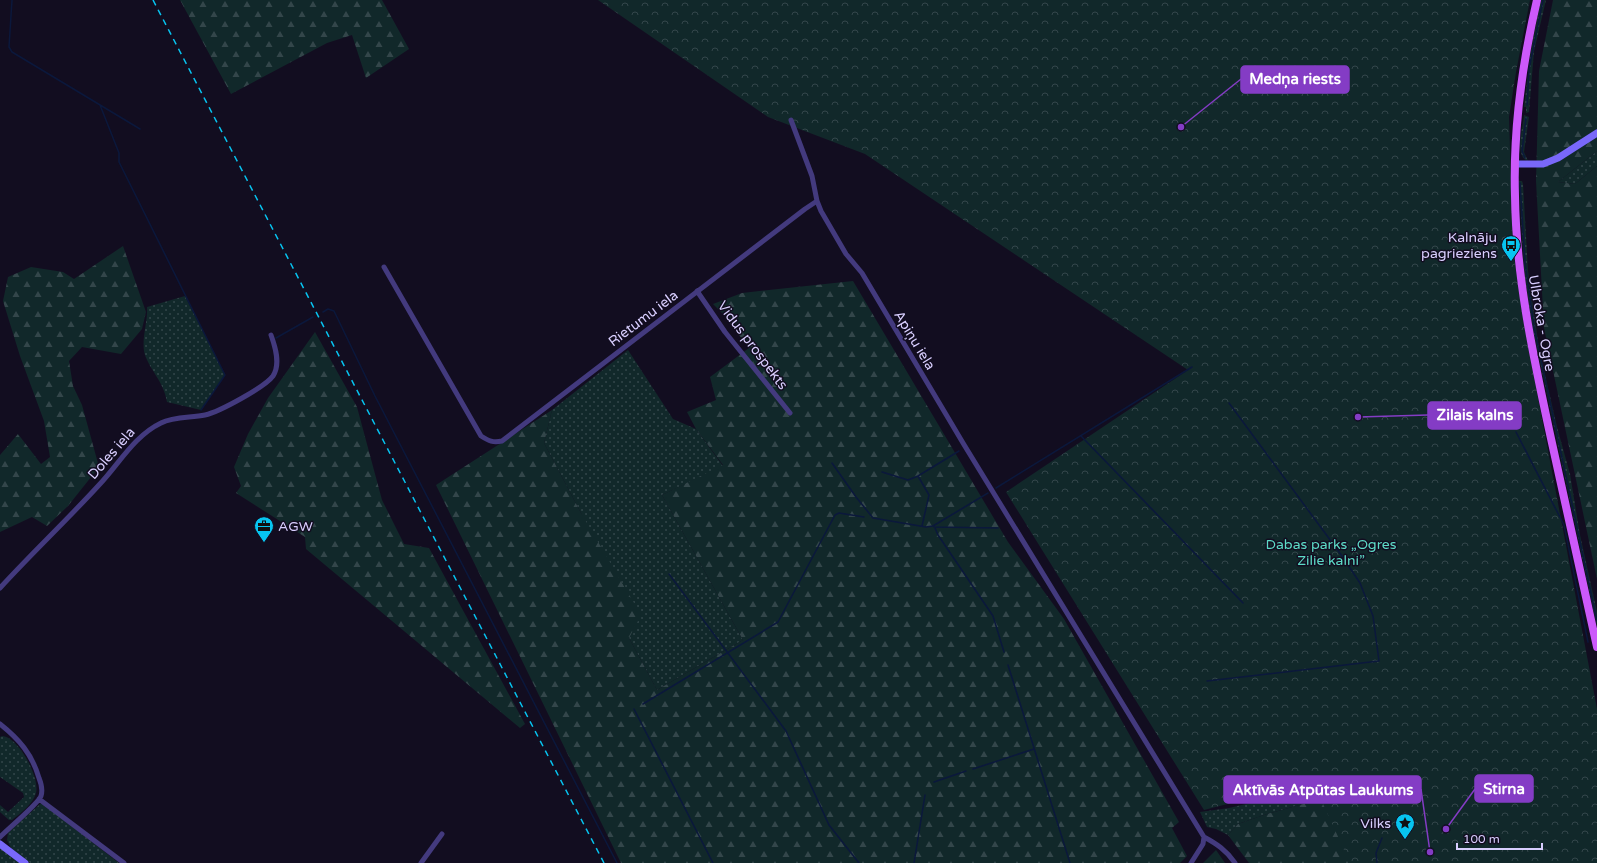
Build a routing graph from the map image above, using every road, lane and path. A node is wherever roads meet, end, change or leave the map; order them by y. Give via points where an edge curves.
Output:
1 (1537, 0) edge
2 (791, 120) dead end
3 (1597, 133) edge
4 (1515, 164) junction
5 (817, 202) junction
6 (384, 267) dead end
7 (697, 291) junction
8 (270, 334) dead end
9 (790, 413) dead end
10 (0, 588) edge
11 (1597, 647) edge
12 (0, 724) edge
13 (39, 799) junction
14 (442, 834) dead end
15 (0, 837) edge
16 (1204, 837) junction
17 (0, 844) edge
18 (26, 863) edge
19 (124, 863) edge
20 (421, 863) edge
21 (1191, 863) edge
22 (1235, 863) edge

1 - 4 main road, Ulbroka - Ogre via 1522,76
2 - 5 street, Apiņu iela via 812,176
3 - 4 street via 1558,158 1543,164
4 - 11 main road, Ulbroka - Ogre via 1519,264 1530,339
5 - 7 street, Rietumu iela via 804,209
5 - 16 street, Apiņu iela via 846,254 862,273
6 - 7 street, Rietumu iela via 482,436 496,442 502,441
7 - 9 street, Vidus prospekts via 725,332
8 - 10 street, Doles iela via 277,358 270,379 258,389 214,413 171,419 148,430
12 - 13 street via 18,739 30,754 42,788
13 - 15 street
13 - 19 street
14 - 20 street
16 - 21 street via 1203,844
16 - 22 street via 1228,852
17 - 18 street

